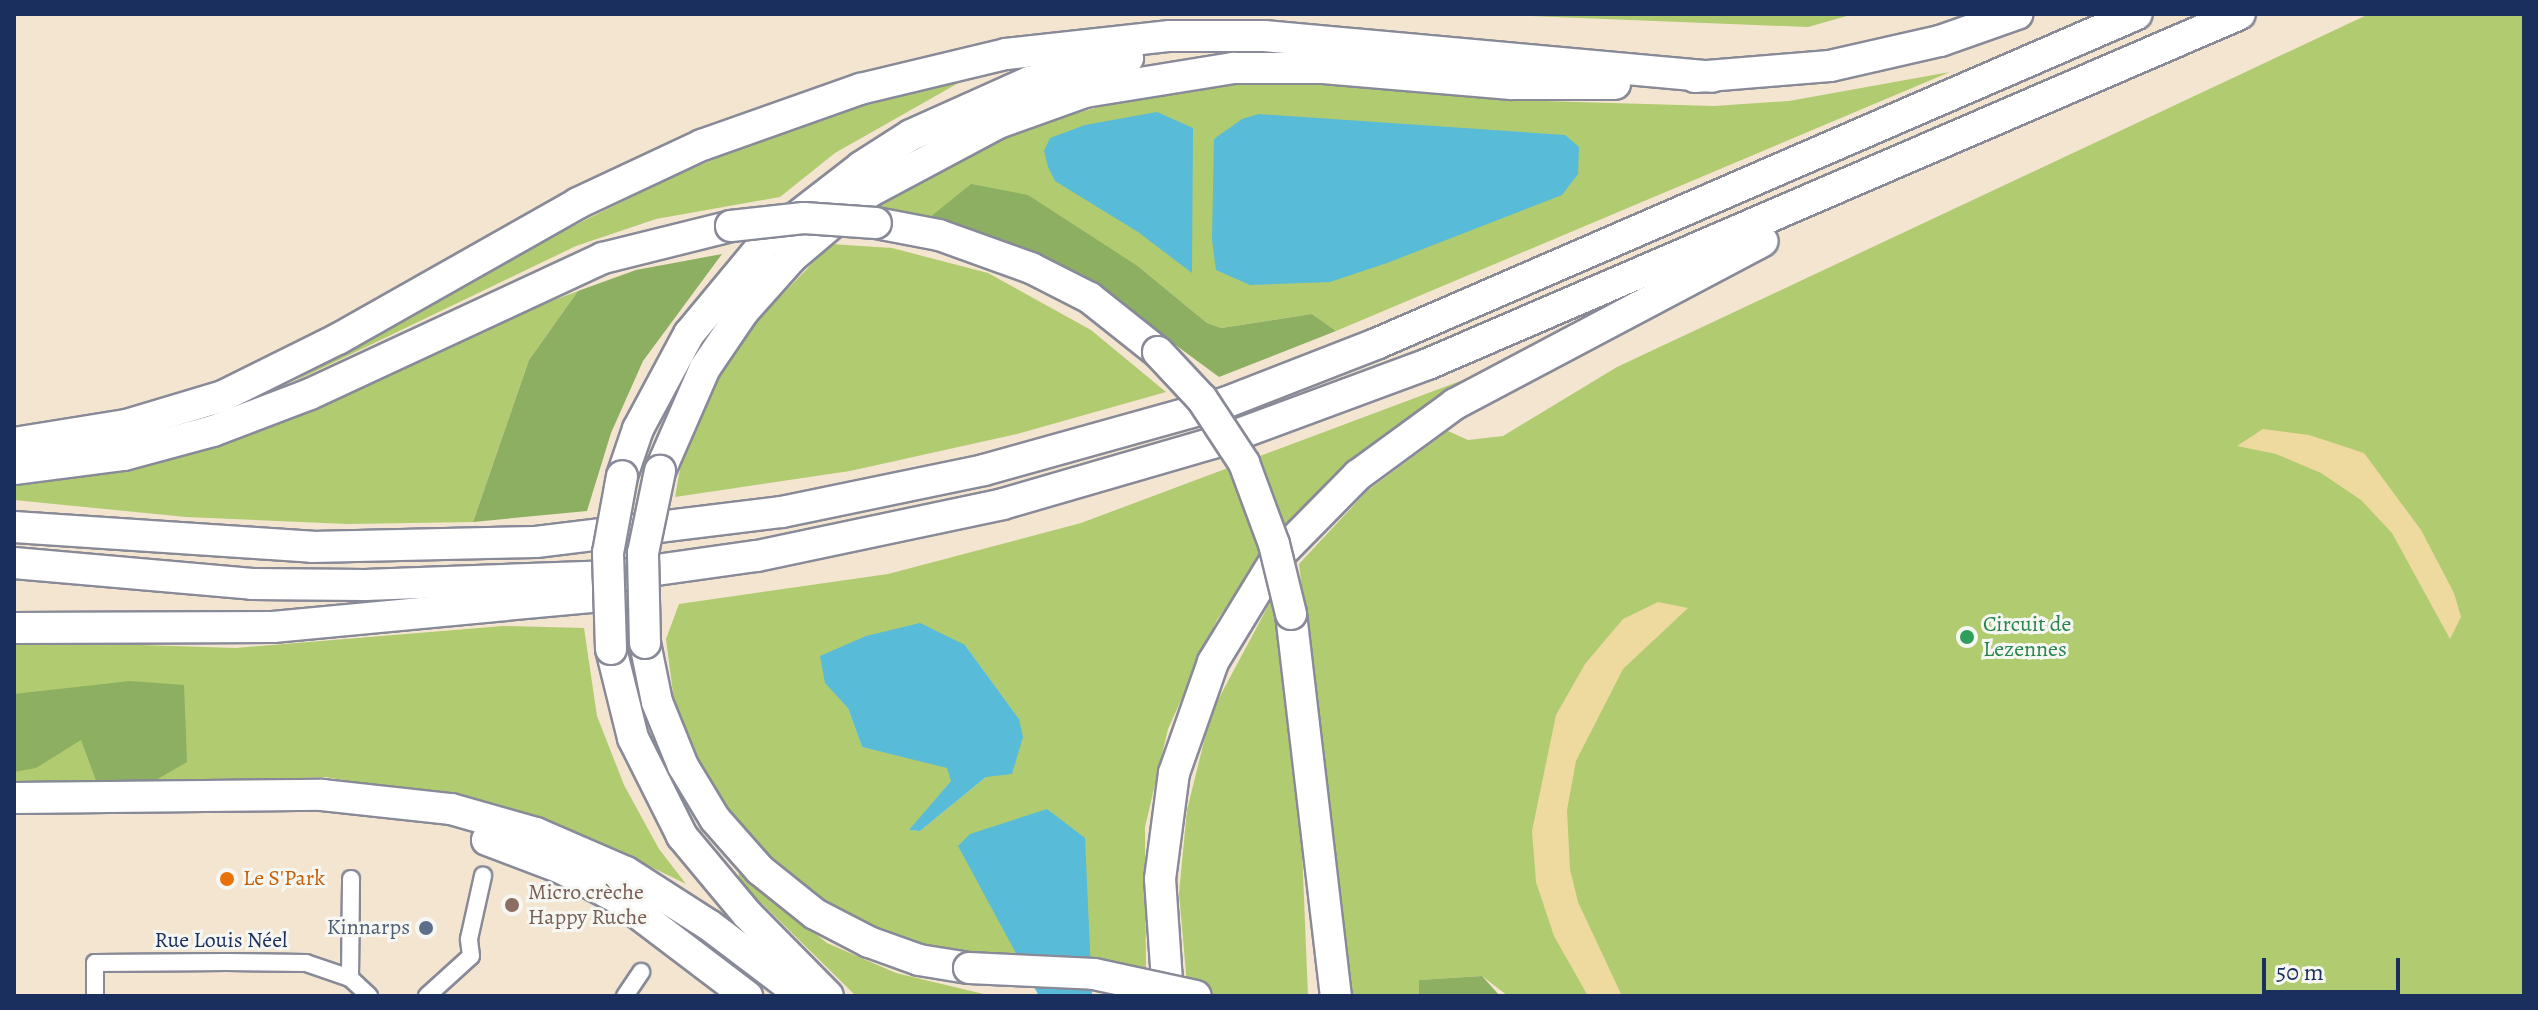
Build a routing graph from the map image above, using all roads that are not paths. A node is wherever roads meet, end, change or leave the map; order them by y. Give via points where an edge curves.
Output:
1 (2017, 14) edge
2 (2137, 14) edge
3 (2228, 19) edge
4 (1712, 77) junction
5 (14, 443) edge
6 (14, 469) edge
7 (1087, 482) junction
8 (14, 527) edge
9 (14, 563) edge
10 (14, 628) edge
11 (1309, 757) junction
12 (242, 795) junction
13 (17, 799) edge
14 (483, 876) dead end
15 (351, 879) dead end
16 (641, 972) dead end
17 (350, 978) junction
18 (95, 996) edge
19 (369, 996) edge
20 (427, 996) edge
21 (625, 996) edge
22 (747, 996) edge
23 (803, 996) edge
24 (828, 996) edge
25 (1168, 996) edge
26 (1196, 996) edge
27 (1315, 996) edge
28 (1336, 996) edge

1 - 4 highway via 1886,55 1787,73
2 - 8 highway via 1376,344 1227,402 984,470 782,512 536,542 297,547
3 - 7 highway via 1428,364 1217,442
3 - 25 highway via 1761,242 1559,345 1421,426 1342,489 1256,587 1192,710 1162,842 1159,899
4 - 5 highway via 1264,36 1170,36 1006,54 860,89 702,145 578,203 338,339 223,396 126,425
4 - 24 highway, bridge via 1546,73 1306,55 1212,53 1123,59 1029,82 911,135 768,239 689,334 638,429 622,476 608,553 611,649 633,738 682,836 747,914
4 - 26 highway, bridge via 1511,84 1323,68 1234,68 1137,81 1043,106 908,167 845,209 743,312 705,368 660,471 643,553 645,643 657,702 683,766 715,819 760,870 815,914 869,942 919,960 1094,974
6 - 11 highway, bridge via 124,455 213,431 310,394 603,258 731,226 804,218 876,223 939,235 1031,268 1090,298 1158,352 1202,399 1244,463 1274,544 1291,614
7 - 9 highway via 771,554 614,576 252,584
7 - 10 highway via 1017,512 913,541 696,584 310,625
11 - 27 highway
11 - 28 highway
12 - 13 highway
12 - 22 highway via 417,821 523,851 619,899
12 - 23 highway via 400,801 536,833 664,894
14 - 20 street via 469,939 471,956
15 - 17 street
16 - 21 street
17 - 18 street, Rue Louis Néel via 306,963 95,963
17 - 19 street, Rue Louis Néel

